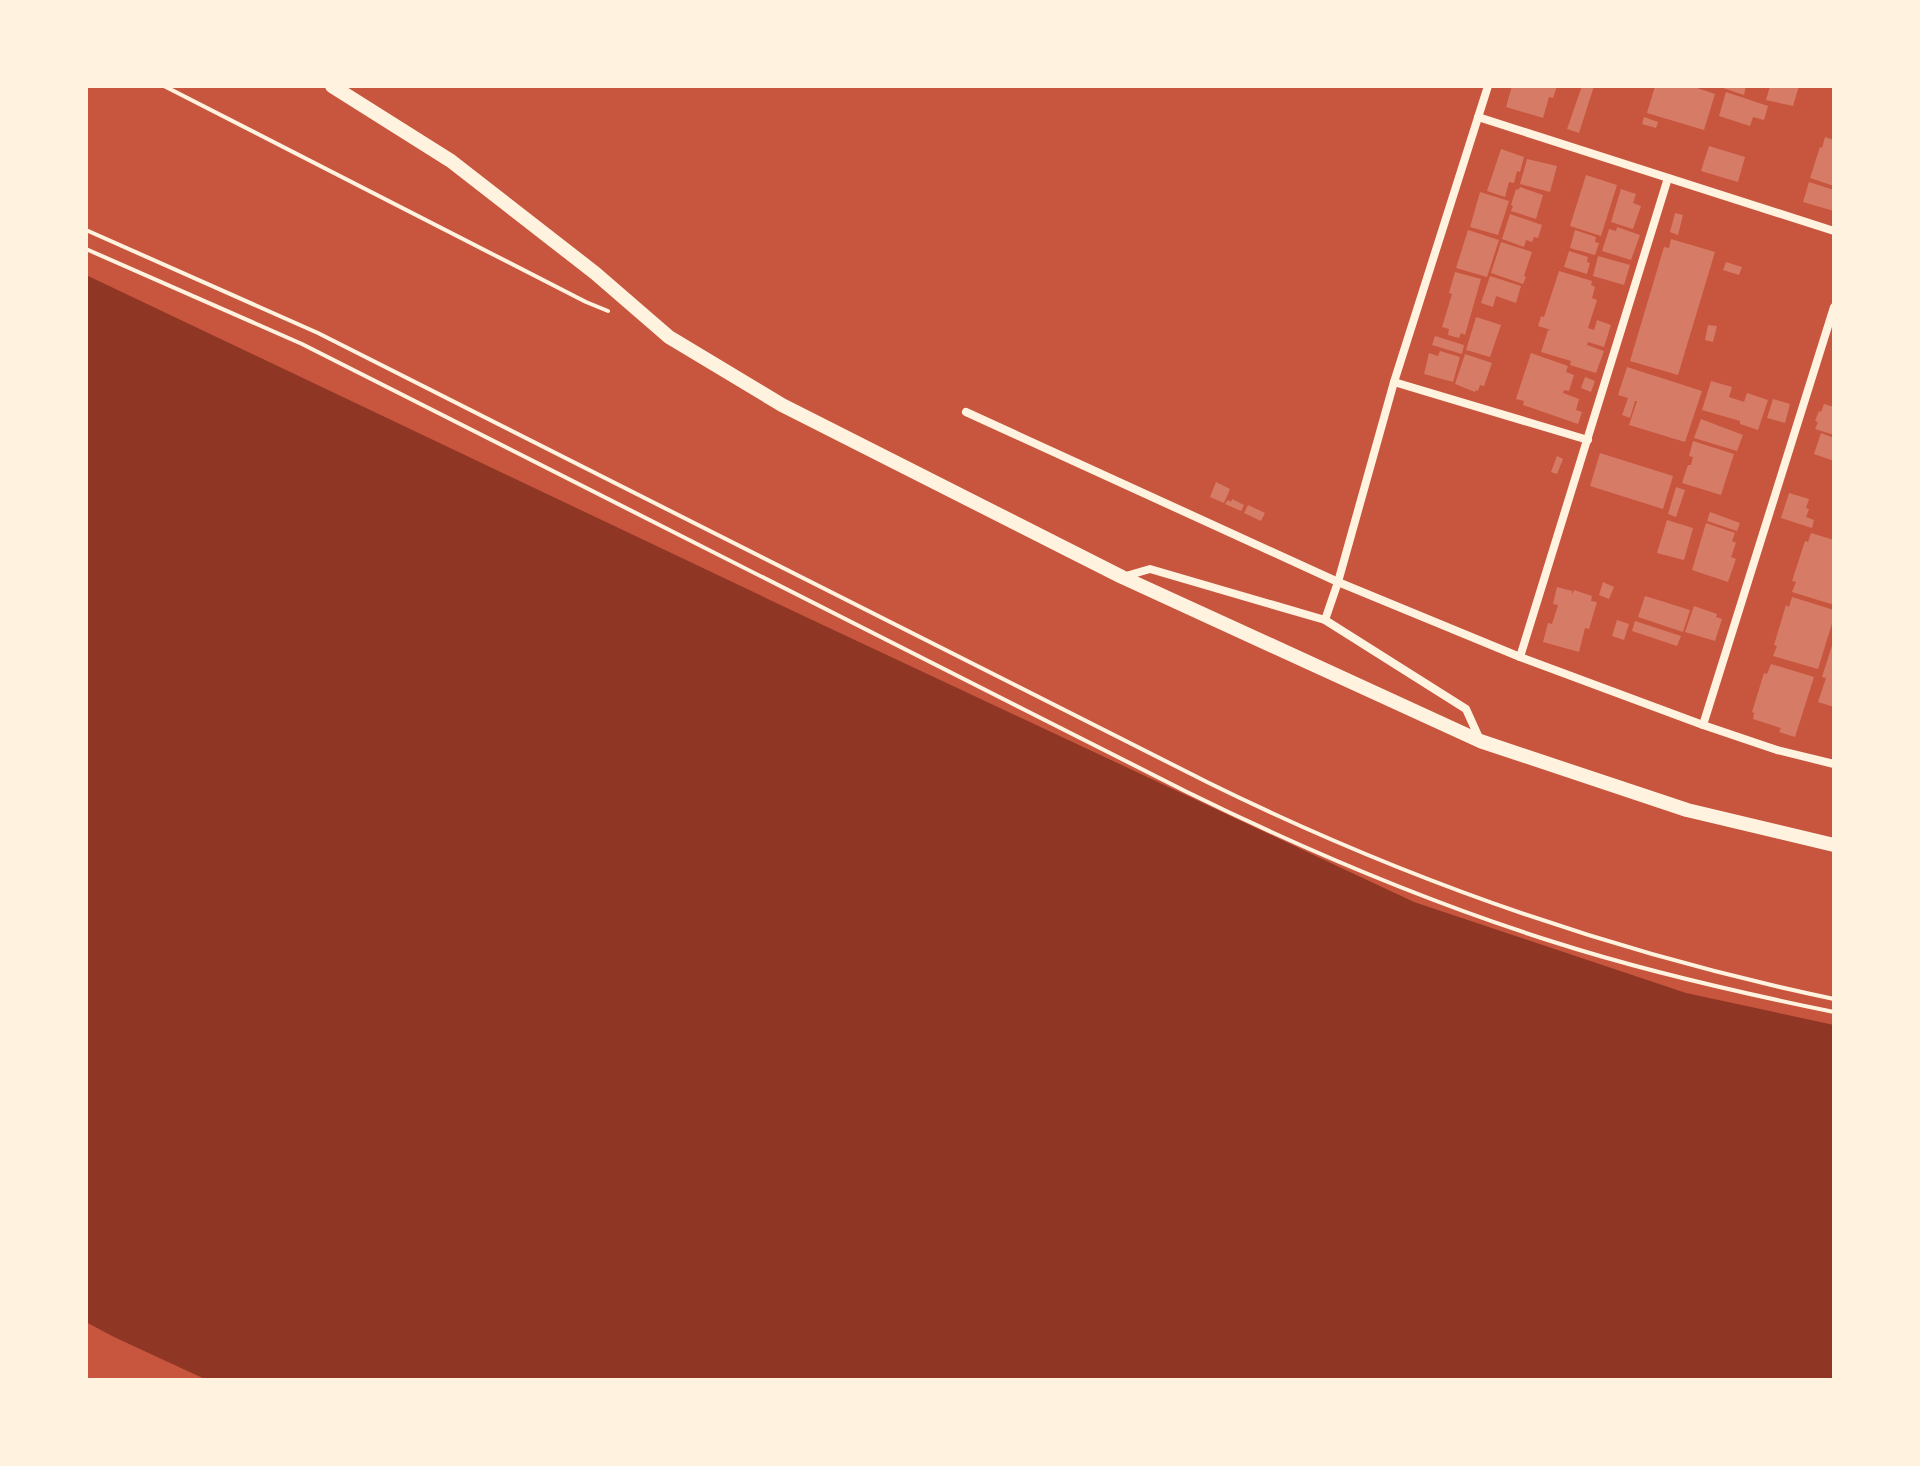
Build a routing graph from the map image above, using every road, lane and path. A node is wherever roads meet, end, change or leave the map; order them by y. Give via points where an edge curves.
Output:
1 (164, 86) edge
2 (332, 86) edge
3 (1488, 86) edge
4 (1478, 117) junction
5 (1668, 178) junction
6 (86, 230) edge
7 (1834, 231) edge
8 (86, 249) edge
9 (1834, 307) edge
10 (614, 313) dead end
11 (1394, 382) junction
12 (966, 412) dead end
13 (1588, 440) junction
14 (1122, 577) junction
15 (1338, 582) junction
16 (1325, 620) junction
17 (1520, 657) junction
18 (1703, 725) junction
19 (1480, 741) junction
20 (1834, 764) edge
21 (1834, 845) edge
22 (1834, 999) edge
23 (1834, 1012) edge

1 - 10 path
2 - 14 street via 451,161 669,337 782,405
3 - 4 street
4 - 5 street
4 - 11 street
5 - 7 street
5 - 13 street
6 - 22 path via 323,335 1312,832 1444,887 1579,934
8 - 23 path via 302,344 1290,842 1557,943 1695,982
9 - 18 street
11 - 13 street
11 - 15 street
12 - 15 street
13 - 17 street
14 - 16 street via 1150,569
14 - 19 street
15 - 16 street
15 - 17 street
16 - 19 street via 1466,709
17 - 18 street
18 - 20 street
19 - 21 street via 1687,810

